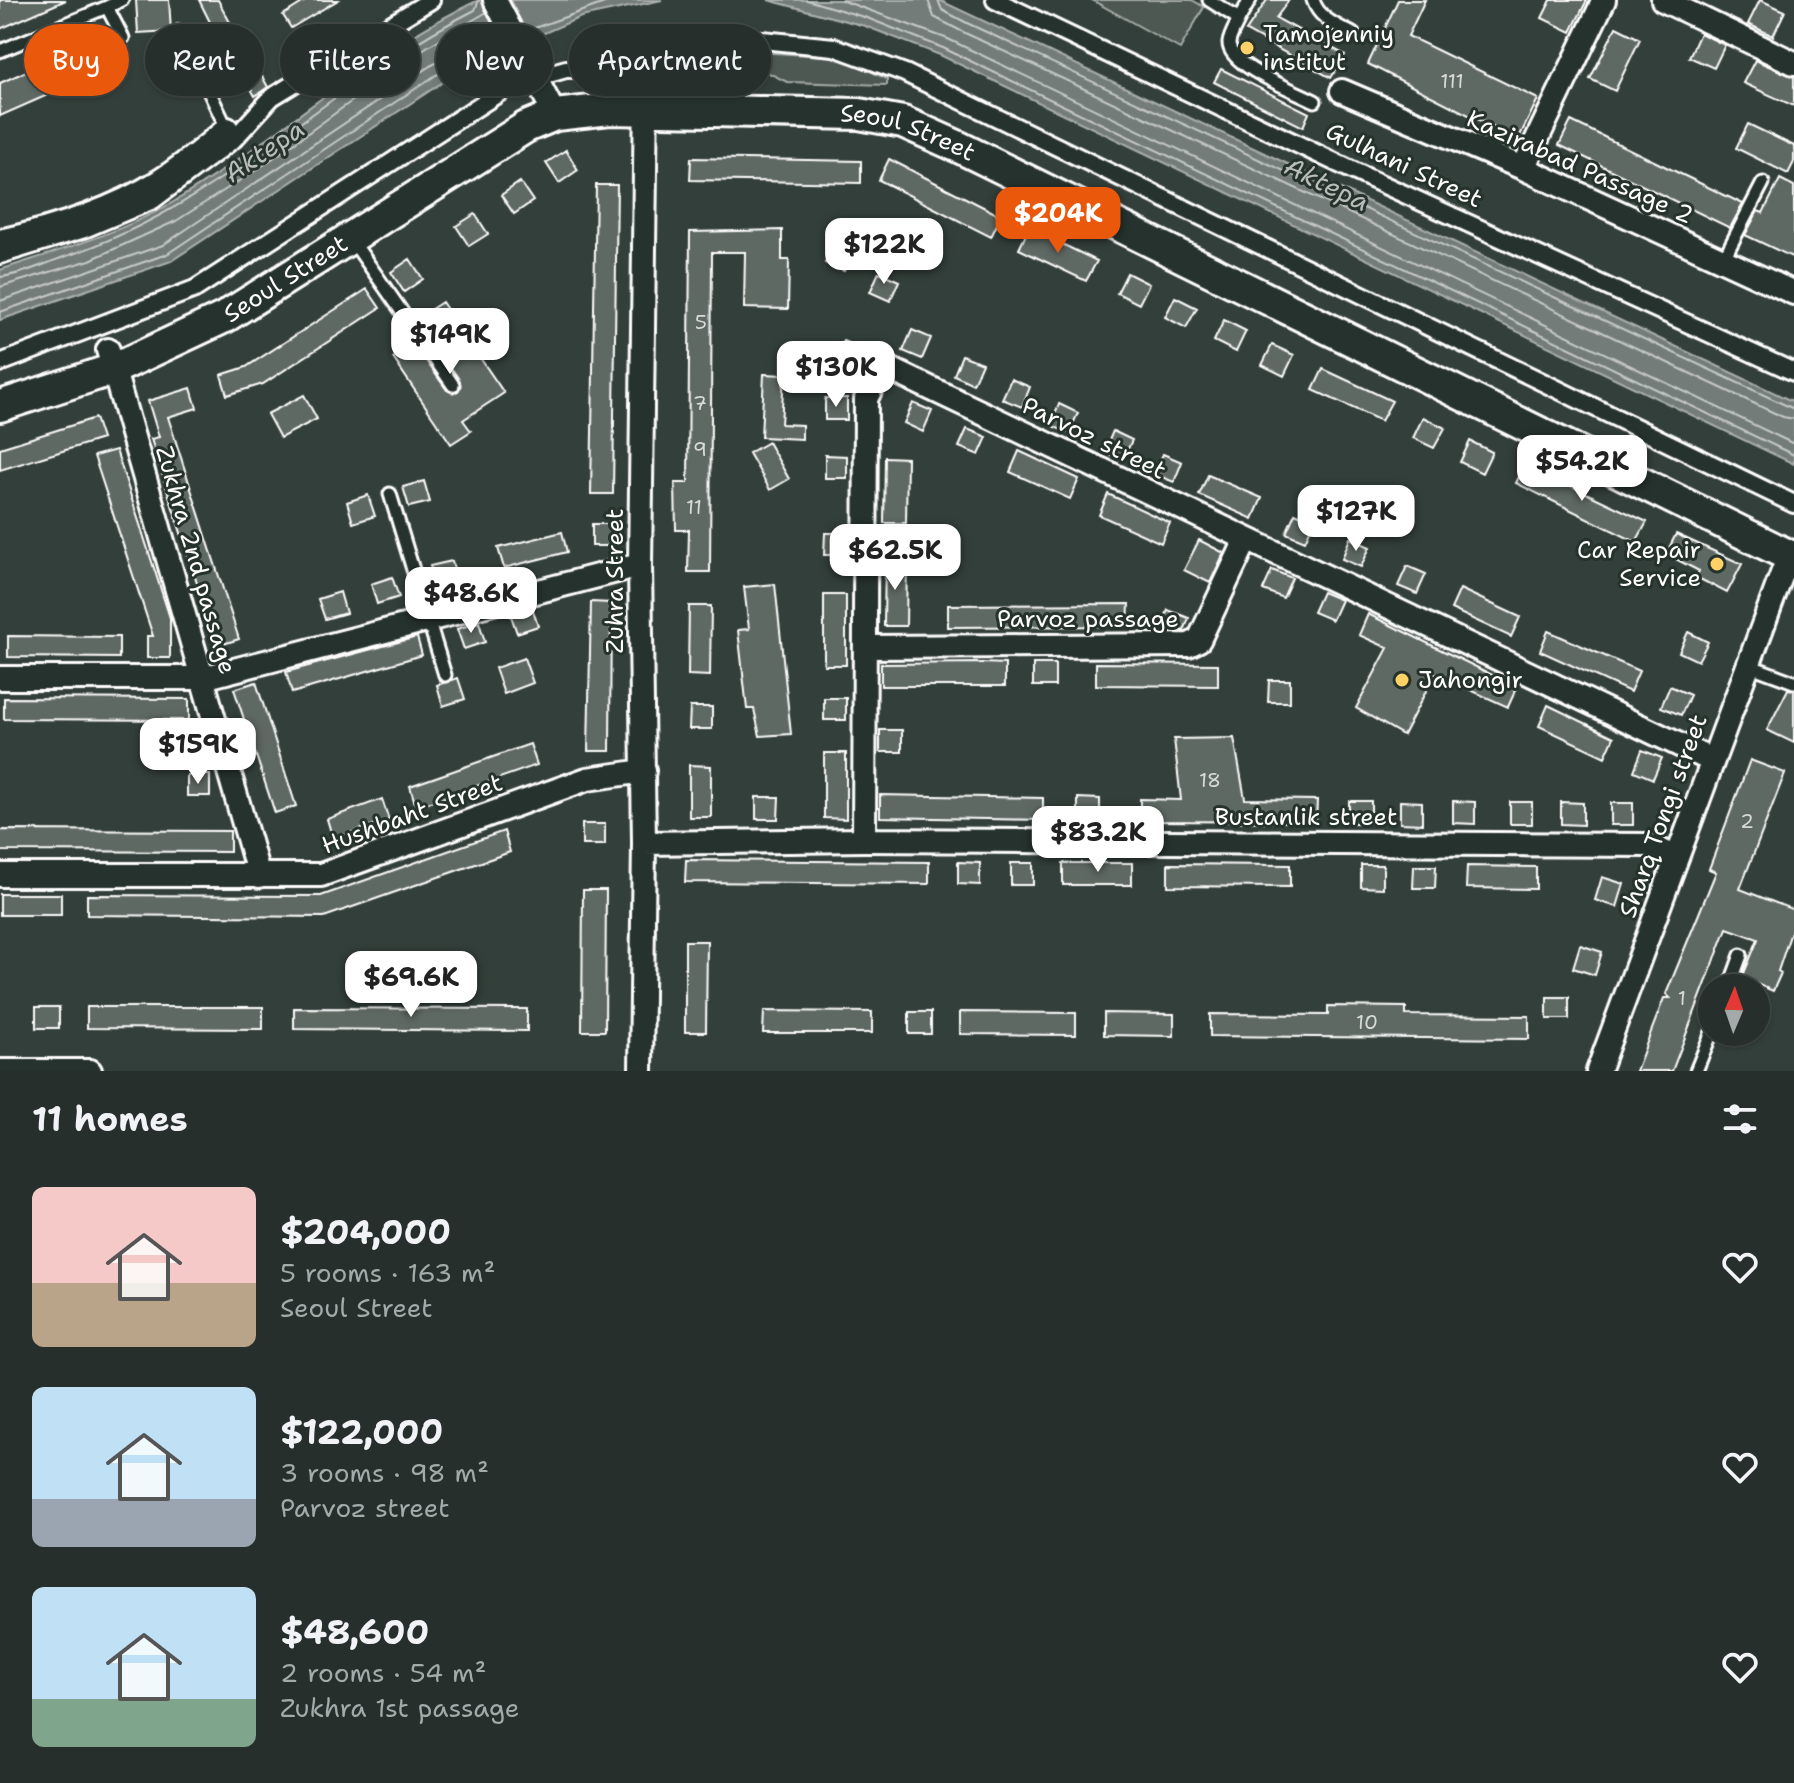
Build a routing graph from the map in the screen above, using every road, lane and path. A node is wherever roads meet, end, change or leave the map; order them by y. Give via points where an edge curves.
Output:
1 (122, 0) edge
2 (431, 0) edge
3 (495, 0) edge
4 (995, 0) edge
5 (1209, 0) edge
6 (1250, 0) edge
7 (1313, 0) edge
8 (1604, 0) edge
9 (1663, 0) edge
10 (107, 7) junction
11 (1239, 19) junction
12 (116, 24) edge
13 (508, 24) edge
14 (1353, 34) dead end
15 (0, 51) edge
16 (1794, 63) edge
17 (553, 81) edge
18 (1342, 91) dead end
19 (553, 94) edge
20 (211, 96) edge
21 (494, 96) edge
22 (535, 96) edge
23 (540, 96) edge
24 (646, 100) junction
25 (1315, 101) dead end
26 (227, 129) joint
27 (1523, 168) junction
28 (1763, 183) dead end
29 (351, 239) junction
30 (0, 241) edge
31 (0, 255) edge
32 (1723, 260) junction
33 (1794, 293) edge
34 (111, 360) junction
35 (0, 363) edge
36 (1794, 372) edge
37 (453, 385) dead end
38 (0, 388) edge
39 (0, 406) edge
40 (390, 494) dead end
41 (1794, 504) edge
42 (1246, 540) junction
43 (1790, 554) edge
44 (640, 565) junction
45 (428, 619) junction
46 (866, 647) junction
47 (1747, 665) junction
48 (445, 675) dead end
49 (0, 678) edge
50 (203, 678) junction
51 (1794, 682) edge
52 (1711, 760) junction
53 (644, 771) junction
54 (864, 840) junction
55 (644, 843) junction
56 (1676, 857) junction
57 (0, 875) edge
58 (259, 876) junction
59 (1741, 955) dead end
60 (1734, 974) edge
61 (1706, 1046) edge
62 (0, 1071) edge
63 (90, 1071) edge
64 (641, 1071) edge
65 (1598, 1071) edge
66 (1696, 1071) edge

1 - 10 lane
2 - 31 street via 272,97 234,139 153,200
3 - 13 street
4 - 36 street, Gulhani Street
5 - 11 lane
6 - 11 lane
7 - 14 lane via 1325,19
8 - 27 street
9 - 16 street
10 - 12 lane
10 - 15 lane
11 - 25 lane via 1229,40 1240,63
17 - 41 street via 566,69 640,69 700,45 762,40 834,47 905,73
18 - 27 street, Kazirabad Passage 2
19 - 24 main road, Seoul Street via 586,110
20 - 26 lane
21 - 35 street via 195,289
22 - 34 main road, Seoul Street via 217,301
23 - 29 main road, Seoul Street via 518,132
24 - 43 main road, Seoul Street via 859,114 911,125
24 - 44 street, Zuhra Street
26 - 30 street via 135,195
27 - 32 street, Kazirabad Passage 2
28 - 32 lane
29 - 34 main road, Seoul Street via 225,317
29 - 37 lane
32 - 33 street, Kazirabad Passage 2
34 - 38 main road, Seoul Street
34 - 39 main road, Seoul Street
34 - 50 street, Zukhra 2nd passage
40 - 45 lane
42 - 46 street, Parvoz passage via 1199,640 1189,645
42 - 46 street, Parvoz street via 892,370 883,371 866,399
42 - 52 street, Parvoz street
43 - 47 street, Sharq Tongi street
44 - 45 street
44 - 53 street, Zuhra Street
45 - 48 lane
45 - 50 street
46 - 54 street, Parvoz street
47 - 51 lane
47 - 52 street, Sharq Tongi street
49 - 50 street
50 - 58 street, Zukhra 2nd passage
52 - 56 street, Sharq Tongi street
53 - 55 street, Zuhra Street
53 - 58 street, Hushbaht Street via 587,779 321,875
54 - 55 street, Bustanlik street
54 - 56 street, Bustanlik street via 1648,845
55 - 64 street, Zuhra Street
56 - 65 street, Sharq Tongi street
57 - 58 street, Hushbaht Street
59 - 60 lane
61 - 66 lane
62 - 63 street

